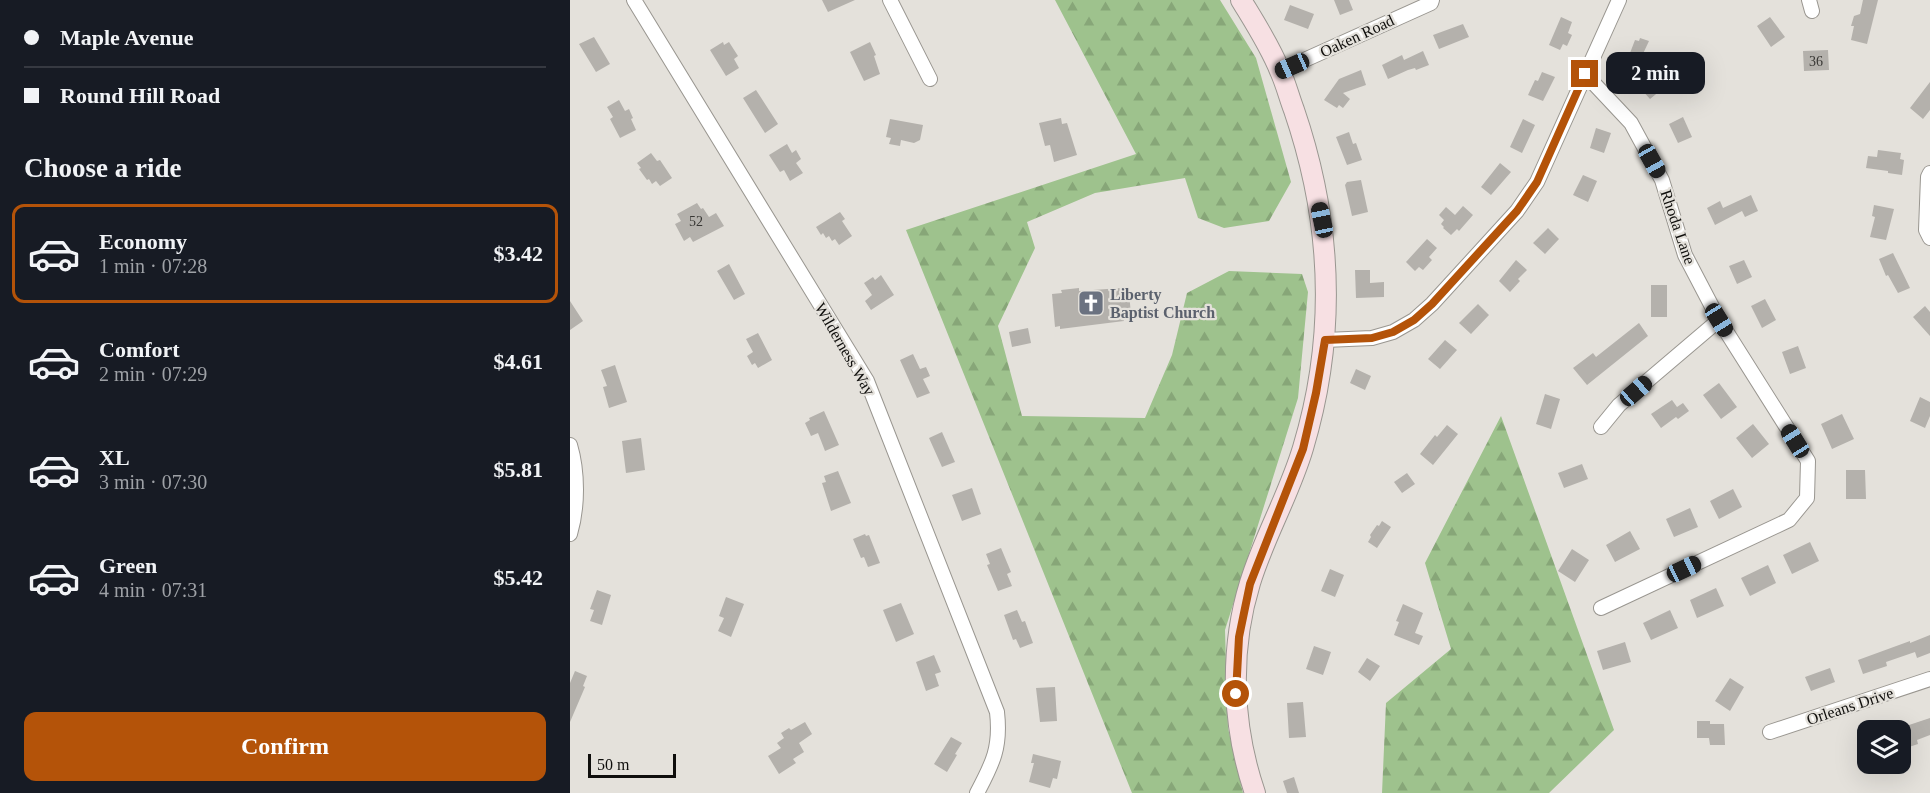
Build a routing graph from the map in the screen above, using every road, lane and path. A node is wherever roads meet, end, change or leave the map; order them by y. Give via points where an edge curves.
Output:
1 (634, 0) edge
2 (890, 0) edge
3 (1241, 0) edge
4 (1432, 0) edge
5 (1619, 0) edge
6 (1280, 71) junction
7 (1585, 74) junction
8 (930, 79) dead end
9 (1930, 173) edge
10 (1930, 238) edge
11 (1719, 320) junction
12 (1325, 340) junction
13 (1601, 427) dead end
14 (570, 446) edge
15 (570, 534) edge
16 (1601, 608) dead end
17 (1930, 679) edge
18 (1770, 732) dead end
19 (977, 793) edge
20 (1255, 793) edge

1 - 19 street, Wilderness Way via 867,381 998,712 999,734 993,765
2 - 8 street
3 - 6 main road
4 - 6 street, Oaken Road
5 - 7 street
6 - 12 main road via 1304,139 1322,220
7 - 11 street, Rhoda Lane via 1631,123 1657,170 1685,255
7 - 12 street via 1537,182 1517,211 1432,304 1393,332 1372,338
9 - 10 street via 1926,230
11 - 13 street via 1619,405
11 - 16 street, Rhoda Lane via 1808,461 1807,498 1789,520
12 - 20 main road via 1303,449 1250,584 1239,637 1238,721
14 - 15 street via 575,461 575,518
17 - 18 street, Orleans Drive

